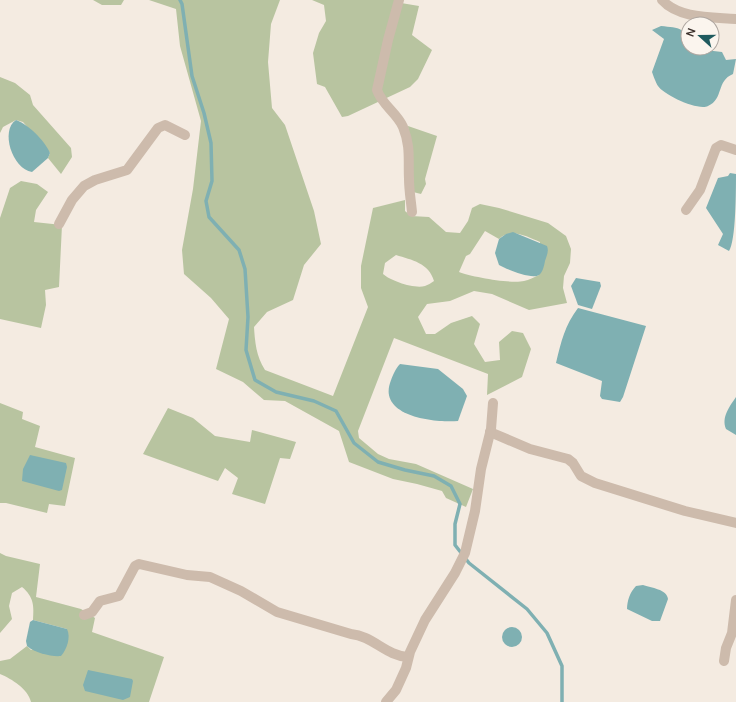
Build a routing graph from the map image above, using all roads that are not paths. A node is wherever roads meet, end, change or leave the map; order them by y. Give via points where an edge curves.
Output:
1 (399, 0) edge
2 (662, 0) edge
3 (736, 19) edge
4 (185, 135) dead end
5 (736, 150) edge
6 (686, 210) dead end
7 (412, 212) dead end
8 (59, 224) dead end
9 (493, 403) dead end
10 (490, 432) junction
11 (736, 523) edge
12 (736, 600) edge
13 (84, 615) dead end
14 (408, 658) junction
15 (724, 662) dead end
16 (386, 702) edge

1 - 7 street via 377,90 403,126 410,151
2 - 3 street via 668,6 692,15
4 - 8 street via 165,125 158,128 127,170 84,186 72,200
5 - 6 street via 721,145 716,148 700,190
9 - 10 street
10 - 11 street via 530,449 568,459 581,476 595,483 658,503
10 - 14 street via 481,469 476,511 464,554 425,620
12 - 15 street via 732,633
13 - 14 street via 92,612 100,601 119,596 135,566 139,564 187,575 210,576 277,612 359,635 390,653
14 - 16 street via 396,690

